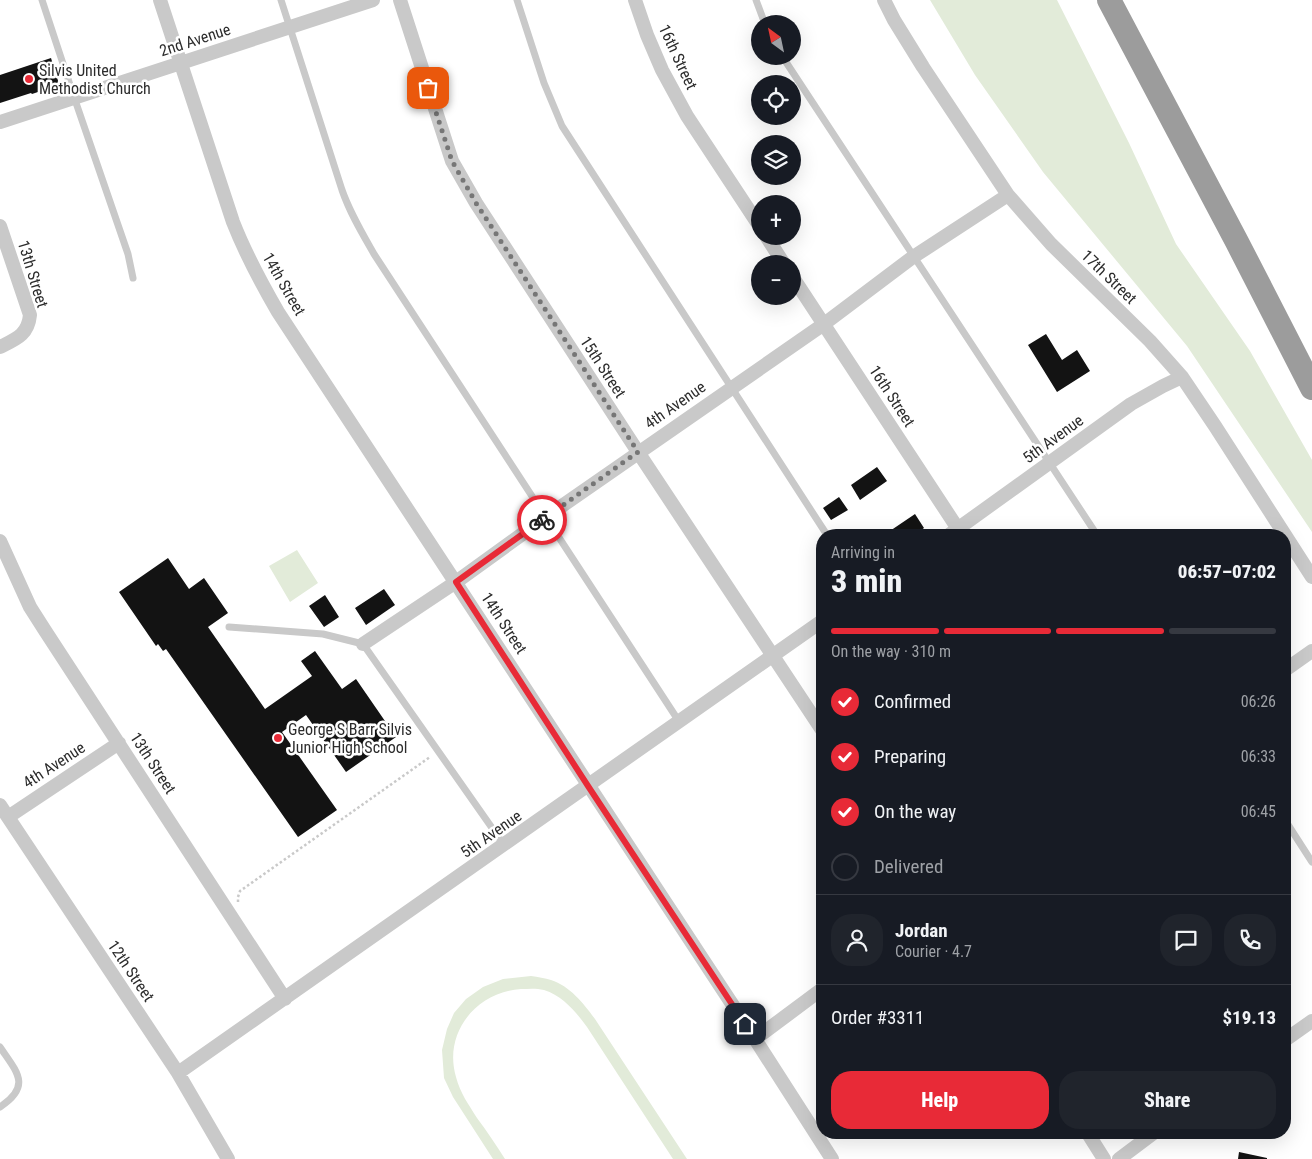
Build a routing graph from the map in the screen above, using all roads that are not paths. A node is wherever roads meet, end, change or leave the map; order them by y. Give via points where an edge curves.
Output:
1 (42, 0) edge
2 (160, 0) edge
3 (281, 0) edge
4 (373, 0) edge
5 (400, 0) edge
6 (517, 0) edge
7 (636, 0) edge
8 (756, 0) edge
9 (884, 0) edge
10 (1109, 0) edge
11 (762, 15) edge
12 (290, 28) junction
13 (181, 63) junction
14 (788, 65) edge
15 (74, 98) junction
16 (0, 122) edge
17 (1008, 195) junction
18 (751, 214) edge
19 (0, 226) edge
20 (913, 256) junction
21 (133, 278) dead end
22 (801, 290) edge
23 (824, 324) junction
24 (0, 347) edge
25 (1182, 378) junction
26 (731, 387) junction
27 (1312, 388) edge
28 (638, 452) junction
29 (1049, 463) junction
30 (546, 516) junction
31 (823, 529) edge
32 (953, 529) edge
33 (961, 529) edge
34 (1093, 529) edge
35 (1281, 529) edge
36 (0, 541) edge
37 (1291, 544) edge
38 (1312, 577) edge
39 (456, 582) junction
40 (816, 625) edge
41 (229, 627) dead end
42 (363, 644) junction
43 (1312, 651) edge
44 (773, 656) junction
45 (1291, 666) edge
46 (816, 721) edge
47 (680, 723) junction
48 (119, 743) junction
49 (588, 786) junction
50 (4, 811) edge
51 (1291, 829) edge
52 (504, 846) junction
53 (1312, 862) edge
54 (816, 993) edge
55 (285, 998) junction
56 (1312, 1021) edge
57 (1291, 1031) edge
58 (755, 1039) junction
59 (0, 1047) edge
60 (178, 1074) junction
61 (0, 1107) edge
62 (816, 1134) edge
63 (819, 1139) edge
64 (1091, 1139) edge
65 (1145, 1139) edge
66 (228, 1159) edge
67 (832, 1159) edge
68 (1104, 1159) edge
69 (1119, 1159) edge

1 - 15 lane
2 - 13 street, 14th Street
3 - 12 lane
4 - 12 street, 2nd Avenue
5 - 28 street, 15th Street via 452,161
6 - 26 lane via 562,126
7 - 18 street, 16th Street via 662,70 686,116
8 - 11 lane
9 - 17 street, 17th Street via 923,67
10 - 27 highway
12 - 13 street, 2nd Avenue
12 - 30 lane via 339,182 356,222
13 - 15 street, 2nd Avenue
13 - 39 street, 14th Street via 233,222 259,279
14 - 20 lane
15 - 16 street, 2nd Avenue
15 - 21 lane via 128,254
17 - 20 street, 4th Avenue
17 - 25 street, 17th Street via 1051,244 1150,341
19 - 24 street, 13th Street via 30,315 24,333
20 - 23 street, 4th Avenue
20 - 29 lane
22 - 23 street, 16th Street
23 - 26 street, 4th Avenue
23 - 32 street, 16th Street
25 - 29 street, 5th Avenue via 1131,404
25 - 35 street, 17th Street
26 - 28 street, 4th Avenue
26 - 31 lane
28 - 30 street, 4th Avenue
28 - 44 street, 15th Street
29 - 33 street, 5th Avenue
29 - 34 lane
30 - 39 street, 4th Avenue
30 - 47 lane
36 - 48 street, 13th Street via 30,607
37 - 38 street, 17th Street
39 - 42 street, 4th Avenue
39 - 49 street, 14th Street
40 - 44 street, 5th Avenue
41 - 42 lane via 323,634
42 - 52 lane
43 - 45 street
44 - 46 street, 15th Street
44 - 47 street, 5th Avenue
47 - 49 street, 5th Avenue
48 - 50 street, 4th Avenue
48 - 55 street, 13th Street
49 - 52 street, 5th Avenue
49 - 58 street, 14th Street
50 - 60 street, 12th Street
51 - 53 lane
52 - 55 street, 5th Avenue
54 - 58 street
55 - 60 street, 5th Avenue
56 - 57 street
58 - 62 street, 14th Street
59 - 61 lane via 20,1083 13,1098
60 - 66 street, 12th Street
63 - 67 street, 14th Street
64 - 68 street
65 - 69 street

